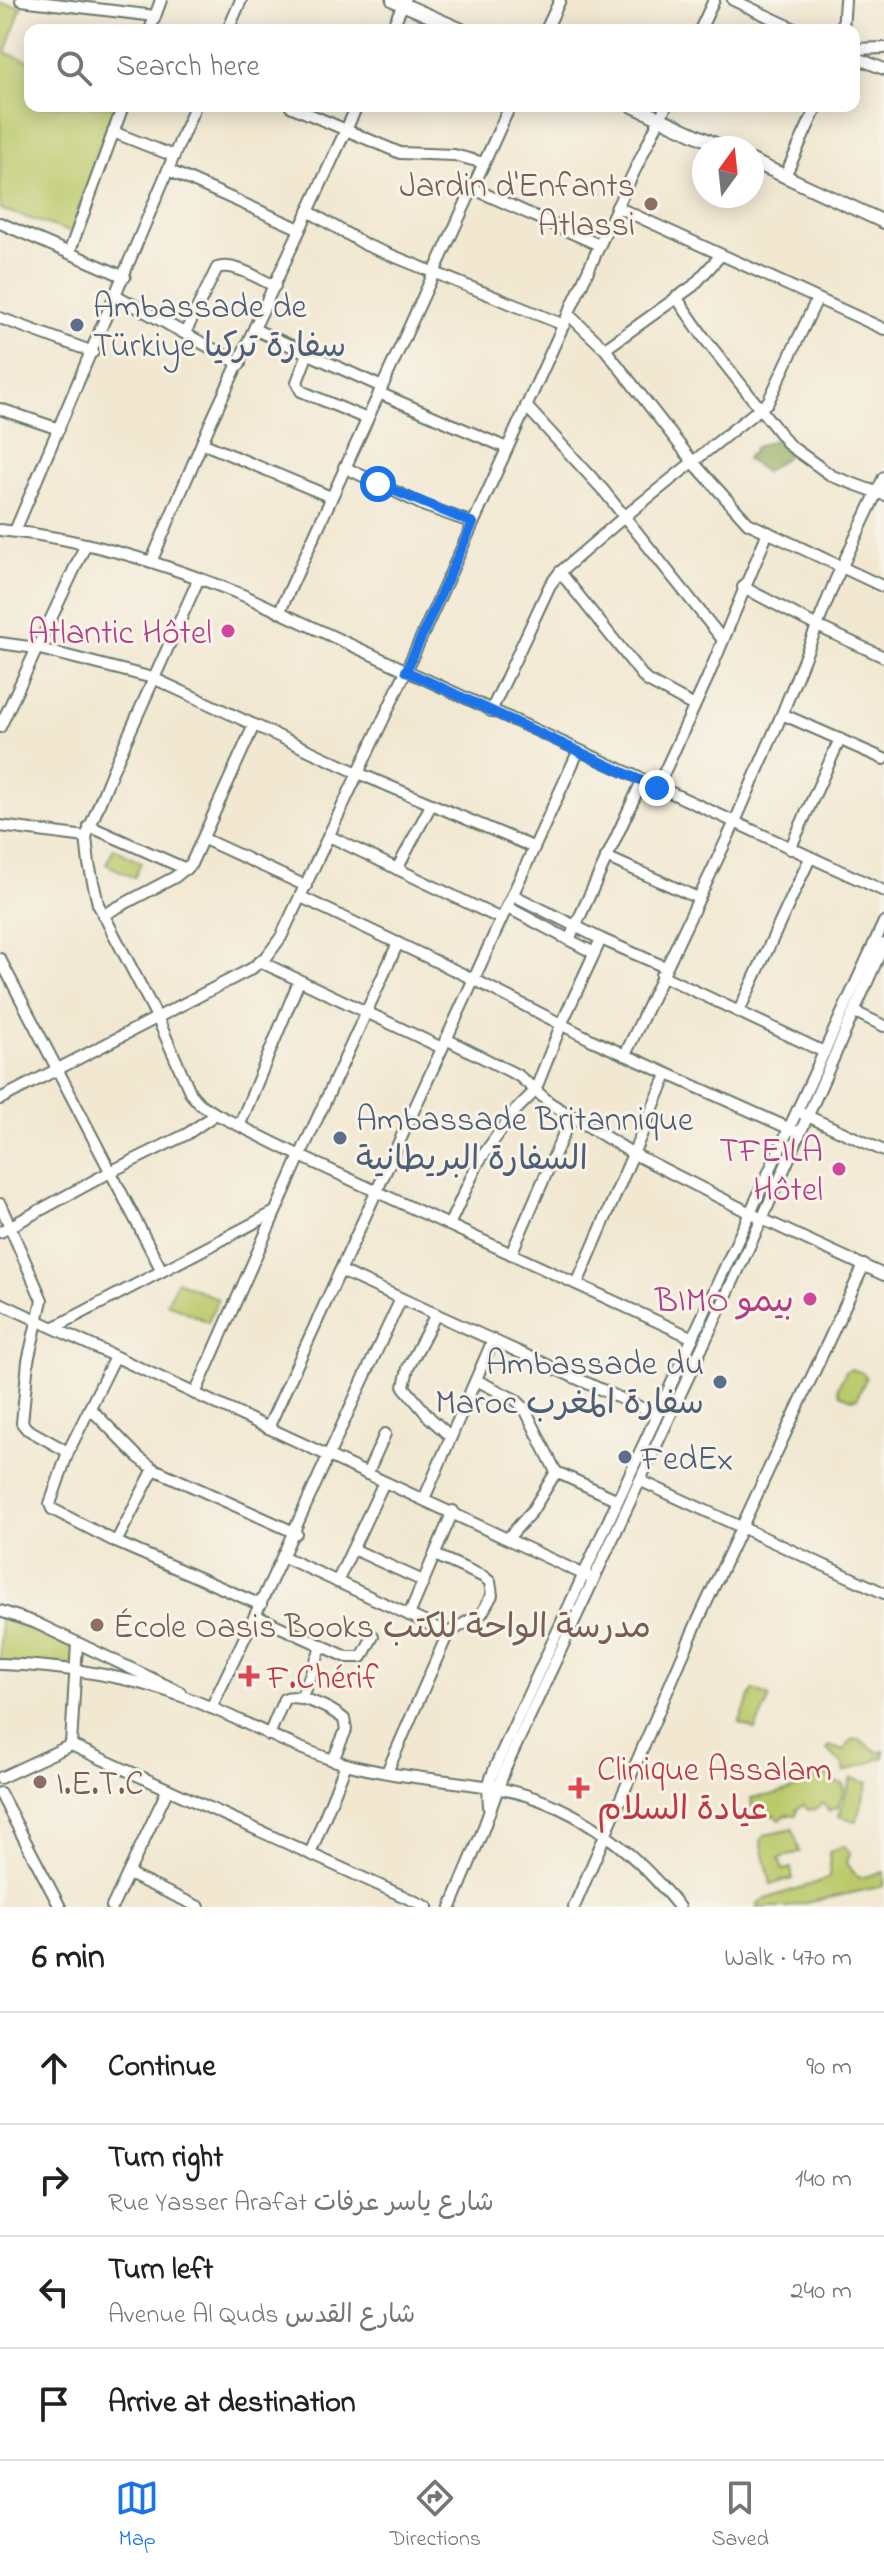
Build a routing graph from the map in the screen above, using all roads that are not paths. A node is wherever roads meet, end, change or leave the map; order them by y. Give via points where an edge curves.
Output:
1 (21, 0) edge
2 (161, 0) edge
3 (241, 0) edge
4 (714, 0) edge
5 (733, 0) edge
6 (845, 0) edge
7 (400, 1) edge
8 (555, 2) edge
9 (155, 16) junction
10 (152, 24) edge
11 (231, 24) edge
12 (393, 24) edge
13 (449, 24) edge
14 (548, 24) edge
15 (703, 24) edge
16 (784, 24) edge
17 (843, 24) edge
18 (884, 48) edge
19 (860, 49) edge
20 (860, 59) edge
21 (884, 69) edge
22 (121, 112) edge
23 (192, 112) edge
24 (303, 112) edge
25 (354, 112) edge
26 (507, 112) edge
27 (664, 112) edge
28 (814, 112) edge
29 (346, 131) junction
30 (113, 132) junction
31 (704, 136) edge
32 (174, 156) junction
33 (484, 163) junction
34 (764, 166) edge
35 (168, 170) junction
36 (785, 176) junction
37 (474, 189) junction
38 (617, 207) junction
39 (308, 211) junction
40 (884, 222) edge
41 (0, 223) edge
42 (300, 229) junction
43 (599, 245) junction
44 (69, 253) junction
45 (721, 255) junction
46 (434, 274) junction
47 (125, 277) junction
48 (275, 286) junction
49 (117, 296) junction
50 (676, 297) junction
51 (817, 299) junction
52 (0, 318) edge
53 (566, 320) junction
54 (884, 329) edge
55 (256, 330) junction
56 (185, 333) junction
57 (605, 349) junction
58 (93, 352) junction
59 (308, 353) junction
60 (240, 364) junction
61 (380, 390) junction
62 (526, 406) junction
63 (0, 409) edge
64 (761, 409) junction
65 (367, 419) junction
66 (59, 429) junction
67 (202, 443) junction
68 (507, 448) junction
69 (693, 462) junction
70 (344, 467) junction
71 (884, 477) edge
72 (880, 494) edge
73 (331, 497) junction
74 (624, 517) junction
75 (473, 523) junction
76 (0, 530) edge
77 (15, 531) junction
78 (768, 532) junction
79 (86, 544) junction
80 (152, 560) junction
81 (843, 567) junction
82 (560, 572) junction
83 (199, 578) junction
84 (743, 587) junction
85 (884, 587) edge
86 (280, 611) junction
87 (817, 626) junction
88 (723, 640) junction
89 (0, 643) edge
90 (36, 648) junction
91 (884, 657) edge
92 (406, 671) junction
93 (153, 678) junction
94 (694, 706) junction
95 (491, 711) junction
96 (782, 714) junction
97 (254, 725) junction
98 (0, 727) edge
99 (840, 739) junction
100 (578, 752) junction
101 (884, 759) edge
102 (358, 773) junction
103 (642, 781) junction
104 (657, 788) junction
105 (431, 805) junction
106 (734, 824) junction
107 (0, 826) edge
108 (88, 832) junction
109 (329, 836) junction
110 (204, 839) junction
111 (533, 847) junction
112 (790, 849) junction
113 (606, 857) junction
114 (810, 858) junction
115 (186, 869) junction
116 (397, 869) junction
117 (306, 886) junction
118 (884, 891) edge
119 (513, 895) junction
120 (301, 897) junction
121 (698, 898) junction
122 (507, 907) junction
123 (103, 915) junction
124 (501, 919) junction
125 (884, 922) edge
126 (575, 926) junction
127 (601, 939) junction
128 (569, 940) junction
129 (398, 943) junction
130 (884, 944) edge
131 (594, 953) junction
132 (261, 962) junction
133 (1, 964) edge
134 (663, 971) junction
135 (473, 979) junction
136 (299, 981) junction
137 (739, 1011) junction
138 (855, 1012) junction
139 (365, 1013) junction
140 (157, 1017) junction
141 (561, 1025) junction
142 (884, 1026) edge
143 (444, 1044) junction
144 (824, 1052) junction
145 (625, 1055) junction
146 (59, 1069) junction
147 (667, 1075) junction
148 (535, 1091) junction
149 (0, 1099) edge
150 (216, 1114) junction
151 (802, 1114) junction
152 (571, 1117) junction
153 (240, 1124) junction
154 (795, 1131) junction
155 (884, 1151) edge
156 (632, 1153) junction
157 (300, 1156) junction
158 (112, 1171) junction
159 (376, 1191) junction
160 (0, 1204) edge
161 (275, 1212) junction
162 (749, 1213) junction
163 (762, 1219) junction
164 (449, 1225) junction
165 (11, 1226) junction
166 (0, 1232) edge
167 (511, 1254) junction
168 (864, 1265) junction
169 (162, 1271) junction
170 (341, 1271) junction
171 (884, 1275) edge
172 (577, 1284) junction
173 (401, 1299) junction
174 (0, 1303) edge
175 (436, 1314) junction
176 (38, 1320) junction
177 (55, 1327) junction
178 (693, 1338) junction
179 (493, 1340) junction
180 (115, 1357) junction
181 (476, 1380) junction
182 (195, 1394) junction
183 (90, 1408) junction
184 (657, 1415) junction
185 (268, 1428) junction
186 (385, 1434) dead end
187 (451, 1437) junction
188 (68, 1452) junction
189 (327, 1455) junction
190 (154, 1469) junction
191 (556, 1472) junction
192 (367, 1474) junction
193 (641, 1481) junction
194 (384, 1482) junction
195 (424, 1499) junction
196 (618, 1500) junction
197 (453, 1511) junction
198 (741, 1526) junction
199 (296, 1533) junction
200 (508, 1538) junction
201 (116, 1542) junction
202 (353, 1549) junction
203 (435, 1555) junction
204 (284, 1557) junction
205 (589, 1577) junction
206 (423, 1581) junction
207 (337, 1582) junction
208 (884, 1593) edge
209 (0, 1611) edge
210 (258, 1611) junction
211 (409, 1615) junction
212 (448, 1633) junction
213 (373, 1636) dead end
214 (77, 1643) junction
215 (322, 1645) junction
216 (0, 1664) edge
217 (75, 1670) junction
218 (188, 1698) junction
219 (301, 1699) junction
220 (211, 1708) junction
221 (269, 1735) junction
222 (71, 1745) junction
223 (333, 1760) junction
224 (346, 1764) junction
225 (387, 1772) junction
226 (0, 1778) edge
227 (493, 1787) junction
228 (168, 1789) junction
229 (0, 1793) edge
230 (607, 1834) junction
231 (310, 1854) junction
232 (128, 1874) junction
233 (60, 1907) edge
234 (112, 1907) edge
235 (199, 1907) edge
236 (427, 1907) edge
237 (451, 1907) edge
238 (574, 1907) edge
239 (679, 1907) edge

1 - 9 street
2 - 9 street
3 - 11 street
4 - 15 street
5 - 16 street
6 - 17 street
7 - 12 street
7 - 13 main road
8 - 14 street
9 - 10 street
18 - 19 street
20 - 21 street
22 - 30 street
23 - 32 street
24 - 29 street
25 - 29 street
26 - 33 street
27 - 31 main road
27 - 38 street
28 - 36 street
29 - 33 street via 400,153 454,155
29 - 39 street
30 - 32 street
30 - 44 street
32 - 35 street
33 - 37 street
34 - 36 main road
35 - 42 street
35 - 47 street
36 - 40 main road
37 - 43 street
37 - 46 street
38 - 43 street
38 - 45 street
39 - 42 street
39 - 46 street via 366,245
41 - 44 street
42 - 48 street
43 - 53 street
44 - 47 street
45 - 50 street
45 - 51 street
46 - 53 street
46 - 61 street
47 - 49 street
48 - 55 street
48 - 56 street via 232,267 217,268
49 - 56 street
49 - 58 street
50 - 57 street
50 - 64 street
51 - 54 street
51 - 64 street
52 - 58 street
53 - 57 street
53 - 62 street
55 - 59 street
55 - 60 street
56 - 60 street
57 - 69 street
58 - 66 street
59 - 61 street
59 - 65 street via 297,382 301,391
60 - 67 street
61 - 65 street
61 - 68 street
62 - 68 street
62 - 74 street
63 - 66 street
64 - 69 street
64 - 72 street via 795,450 832,476
65 - 70 street
66 - 77 street
67 - 73 street
67 - 80 street
68 - 75 street
69 - 74 street
69 - 78 street via 748,523
70 - 73 street
70 - 75 street
71 - 72 street
72 - 81 street
73 - 86 street
74 - 82 street
74 - 88 street
75 - 92 street
76 - 77 street
77 - 79 street
78 - 81 street
78 - 84 street
79 - 80 street
79 - 90 street
80 - 83 street
81 - 85 street
81 - 87 street
82 - 94 street via 646,680
82 - 95 street
83 - 86 street
83 - 93 street
84 - 87 street
84 - 88 street
86 - 92 street
87 - 91 street
87 - 96 street
88 - 94 street
89 - 90 street
90 - 93 street
90 - 98 street
92 - 95 street
92 - 102 street
93 - 97 street
93 - 108 street
94 - 104 street
95 - 100 street
96 - 99 street
96 - 106 street
97 - 102 street
97 - 110 street
99 - 101 street
99 - 112 street
100 - 103 street
100 - 111 street
102 - 105 street
102 - 109 street
103 - 104 street
103 - 113 street
104 - 106 street
105 - 111 street
105 - 116 street
106 - 112 street
106 - 121 street
107 - 108 street
108 - 115 street
108 - 123 street via 92,879
109 - 116 street
109 - 117 street
110 - 115 street
110 - 117 street
111 - 119 street
112 - 114 street
113 - 121 street
113 - 126 street
114 - 118 street
114 - 137 street
115 - 123 street
116 - 124 street
117 - 120 street
119 - 122 street
119 - 126 street
120 - 129 street
120 - 132 street
121 - 134 street
122 - 124 street
122 - 128 street
123 - 140 street
124 - 135 street
125 - 144 street
126 - 127 street
126 - 128 street
127 - 131 street
127 - 134 street
128 - 131 street
129 - 135 street
129 - 139 street
130 - 138 street
131 - 141 street
132 - 136 street
132 - 140 street
133 - 146 street
134 - 137 street
134 - 145 street
135 - 141 street
135 - 143 street
136 - 139 street
136 - 153 street
137 - 144 street
138 - 142 street
138 - 151 street
139 - 143 street
139 - 157 street
140 - 146 street
140 - 150 street via 191,1094
141 - 145 street
141 - 148 street
143 - 148 street via 502,1065
143 - 159 street
144 - 151 street
145 - 147 street
146 - 149 street
146 - 158 street
147 - 154 street
147 - 156 street
148 - 152 street
148 - 164 street via 479,1161
150 - 153 street
150 - 158 street
151 - 154 street
151 - 155 street
152 - 156 street
152 - 167 street
153 - 157 street
154 - 162 street
154 - 163 street
156 - 162 street
156 - 172 street
157 - 159 street
157 - 161 street
158 - 165 street
158 - 169 street
159 - 164 street
159 - 170 street
160 - 165 street
161 - 169 street
161 - 182 street
162 - 163 street
162 - 178 street
163 - 168 street
163 - 193 street
164 - 167 street
165 - 166 street
165 - 176 street via 40,1294
167 - 172 street
168 - 171 street
168 - 198 street
169 - 177 street
170 - 173 street
170 - 185 street
172 - 178 street
173 - 175 street
173 - 189 street
174 - 176 street
175 - 179 street
175 - 187 street via 404,1387
176 - 177 street
176 - 188 street via 22,1423
177 - 180 street
178 - 184 street
179 - 181 street
179 - 184 street
180 - 182 street
180 - 183 street
181 - 187 street
181 - 191 street via 525,1409
182 - 185 street
183 - 188 street
183 - 190 street
184 - 196 street
185 - 189 street
186 - 192 street
187 - 195 street
188 - 201 street via 51,1507
189 - 192 street
189 - 199 street
190 - 199 street
190 - 201 street
191 - 196 street
191 - 200 street
192 - 194 street
193 - 198 street
193 - 205 street
194 - 195 street
194 - 202 street
195 - 197 street
196 - 205 street
197 - 200 street
197 - 203 street
198 - 208 street
198 - 230 street
199 - 204 street
200 - 205 street
201 - 210 street
202 - 206 street
202 - 207 street
203 - 206 street
203 - 212 street via 484,1577 492,1589 482,1613
204 - 207 street
204 - 210 street
205 - 227 street via 496,1765
206 - 211 street
207 - 211 street
209 - 214 street
210 - 215 street
210 - 220 street
211 - 212 street
212 - 225 street
213 - 215 street via 362,1657 347,1657
214 - 217 street
214 - 218 street
215 - 219 street
216 - 217 street
217 - 218 street
217 - 222 street
218 - 220 street
219 - 221 street via 284,1699
219 - 223 street via 347,1724
220 - 221 street
221 - 223 street
222 - 226 street
222 - 228 street
223 - 224 street
224 - 225 street
224 - 231 street
225 - 227 street
227 - 230 street via 544,1801
227 - 237 street via 481,1835
228 - 231 street
228 - 232 street
229 - 233 street
230 - 238 street
230 - 239 street
231 - 236 street
232 - 234 street
232 - 235 street

